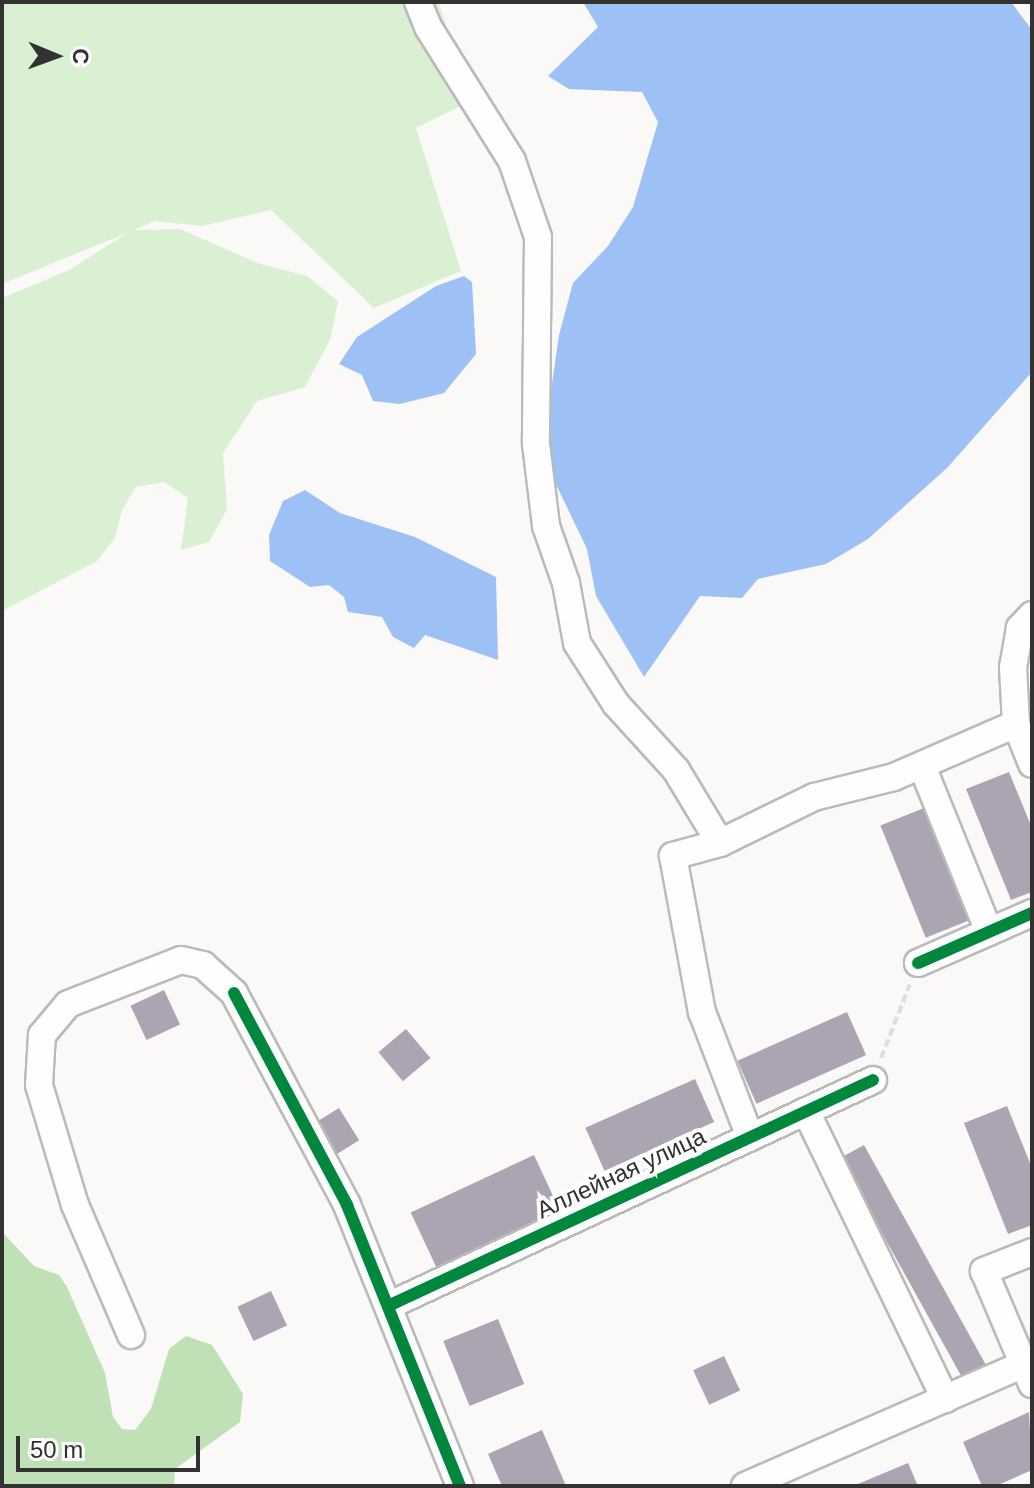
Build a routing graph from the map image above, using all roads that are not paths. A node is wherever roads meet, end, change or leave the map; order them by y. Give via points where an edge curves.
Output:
1 (418, 2) edge
2 (1032, 615) edge
3 (1016, 724) junction
4 (1032, 764) edge
5 (922, 766) junction
6 (720, 843) junction
7 (1032, 913) edge
8 (989, 932) junction
9 (918, 963) road end
10 (873, 1080) road end
11 (806, 1111) junction
12 (750, 1137) junction
13 (1032, 1252) edge
14 (388, 1306) junction
15 (131, 1335) dead end
16 (1028, 1374) edge
17 (945, 1399) junction
18 (460, 1486) edge
19 (745, 1486) edge

1 - 6 street via 428,27 512,161 538,237 536,444 546,526 566,583 577,643 616,704 676,770
2 - 3 street via 1020,628 1013,667
3 - 4 street
3 - 5 street
5 - 6 street via 814,797
5 - 8 street
6 - 12 street via 673,856 702,1012
7 - 8 street
8 - 9 street
10 - 11 street, Аллейная улица
11 - 12 street, Аллейная улица
11 - 17 street
12 - 14 street, Аллейная улица
13 - 16 street via 984,1271
14 - 15 street via 347,1205 234,993 203,965 181,960 68,1004 42,1035 39,1085 75,1205
14 - 18 street
16 - 17 street
17 - 19 street

